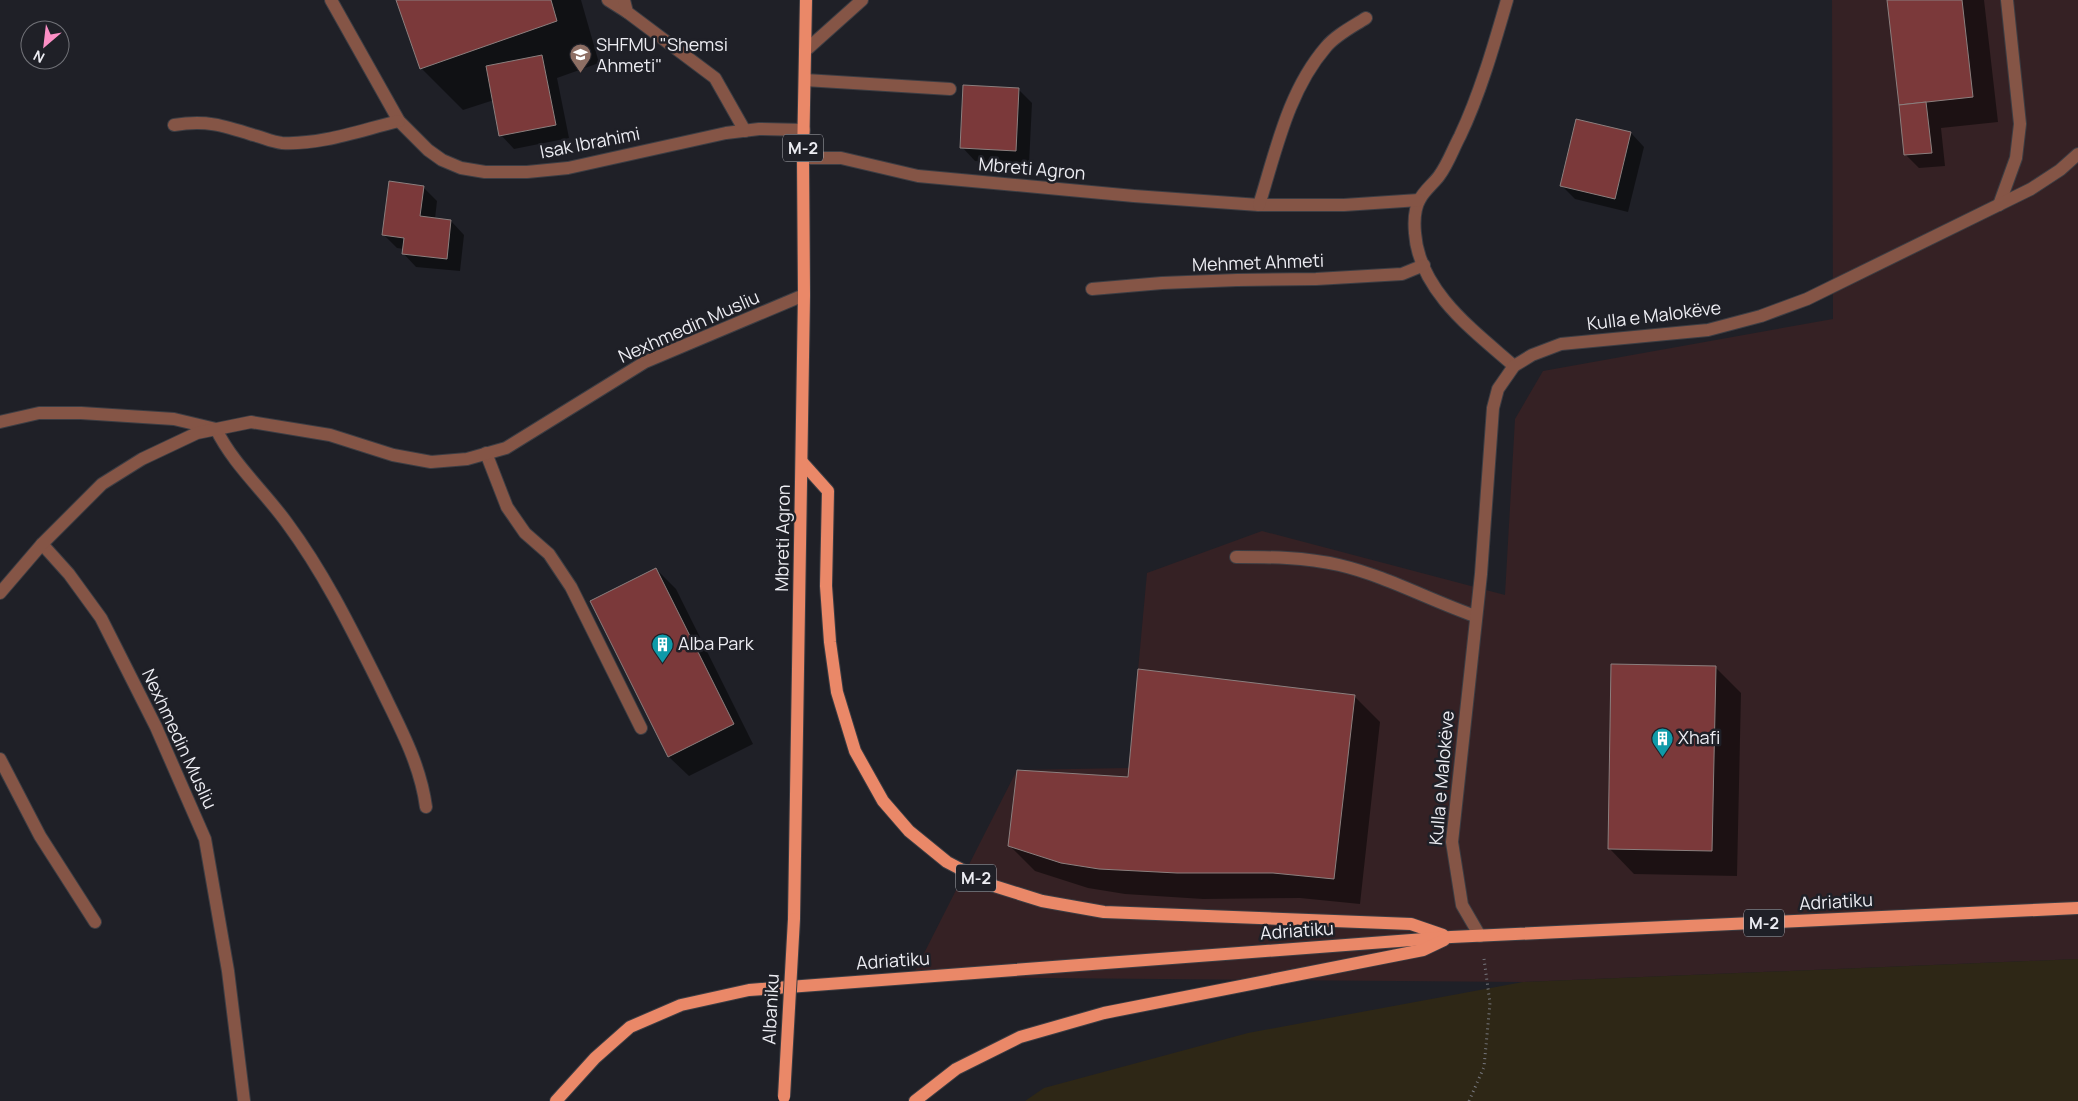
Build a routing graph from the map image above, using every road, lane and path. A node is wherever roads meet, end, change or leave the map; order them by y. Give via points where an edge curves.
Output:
1 (331, 0) edge
2 (608, 0) edge
3 (806, 0) edge
4 (862, 0) edge
5 (1506, 0) edge
6 (2007, 0) edge
7 (626, 6) edge
8 (1366, 18) dead end
9 (805, 51) junction
10 (805, 80) junction
11 (950, 88) dead end
12 (399, 121) junction
13 (174, 125) dead end
14 (804, 130) junction
15 (745, 131) junction
16 (2078, 154) edge
17 (803, 158) junction
18 (1419, 200) junction
19 (1259, 205) junction
20 (1998, 205) junction
21 (1424, 265) junction
22 (1092, 289) dead end
23 (804, 295) junction
24 (1514, 366) junction
25 (0, 422) edge
26 (216, 429) junction
27 (486, 453) junction
28 (802, 462) junction
29 (42, 544) junction
30 (1236, 557) dead end
31 (0, 593) edge
32 (1475, 616) junction
33 (640, 728) dead end
34 (0, 760) edge
35 (426, 807) dead end
36 (2078, 908) edge
37 (794, 919) joint
38 (95, 922) dead end
39 (1480, 936) junction
40 (1451, 937) junction
41 (784, 1100) edge
42 (244, 1101) edge
43 (556, 1101) edge
44 (915, 1101) edge
45 (1469, 1101) edge

1 - 12 street, Isak Ibrahimi
2 - 7 street
3 - 9 main road, Mbreti Agron / M-2
4 - 9 street
5 - 18 street via 1495,43 1464,128 1440,175
6 - 20 street via 2020,124 2016,158
7 - 15 street via 715,78
8 - 19 street via 1327,46 1306,73 1295,94
9 - 10 main road, Mbreti Agron / M-2
10 - 11 street
10 - 14 main road, Mbreti Agron / M-2
12 - 13 street via 330,138 289,143 215,123
12 - 15 street, Isak Ibrahimi via 442,160 461,168 485,172 568,168
14 - 15 street, Isak Ibrahimi
14 - 17 main road, Mbreti Agron / M-2
16 - 20 street, Kulla e Malokëve via 2031,189
17 - 19 street, Mbreti Agron via 841,158 918,176
17 - 23 main road, Mbreti Agron / M-2
18 - 19 street, Mbreti Agron via 1344,205
18 - 21 street via 1414,221 1416,243
20 - 24 street, Kulla e Malokëve via 1807,299 1761,316 1708,330 1561,344 1532,354
21 - 22 street, Mehmet Ahmeti via 1402,274 1180,282
21 - 24 street via 1444,300
23 - 27 street, Nexhmedin Musliu via 645,362 506,448
23 - 28 main road, Mbreti Agron / M-2
24 - 32 street, Kulla e Malokëve via 1498,389 1493,408
25 - 26 street, Nexhmedin Musliu via 39,413 81,413 174,419
26 - 27 street, Nexhmedin Musliu via 251,422 330,435 394,455 431,462 467,459
26 - 29 street, Nexhmedin Musliu via 197,433 142,459 102,484
26 - 35 street via 232,455 286,521 342,610 410,748 423,784
27 - 33 street via 507,507 525,532 549,554 571,586
28 - 37 main road, Mbreti Agron / M-2
28 - 40 main road, M-2 via 828,491 826,586 830,642 837,692 855,751 883,801 909,831 947,862 991,885 1042,901 1104,912 1411,924
29 - 31 street, Nexhmedin Musliu
29 - 42 street, Nexhmedin Musliu via 101,618 180,780 205,839 228,971
30 - 32 street via 1290,557 1339,565 1382,578
32 - 39 street, Kulla e Malokëve via 1452,842 1462,905
34 - 38 street via 40,836
36 - 39 main road, Adriatiku / M-2
37 - 41 main road, Albaniku / M-2, bridge
39 - 40 main road, Adriatiku / M-2
39 - 45 path via 1490,1003 1484,1068
40 - 43 main road, Adriatiku / M-2 via 749,990 681,1004 630,1027 595,1058
40 - 44 main road via 1423,950 1104,1014 1020,1037 956,1069

